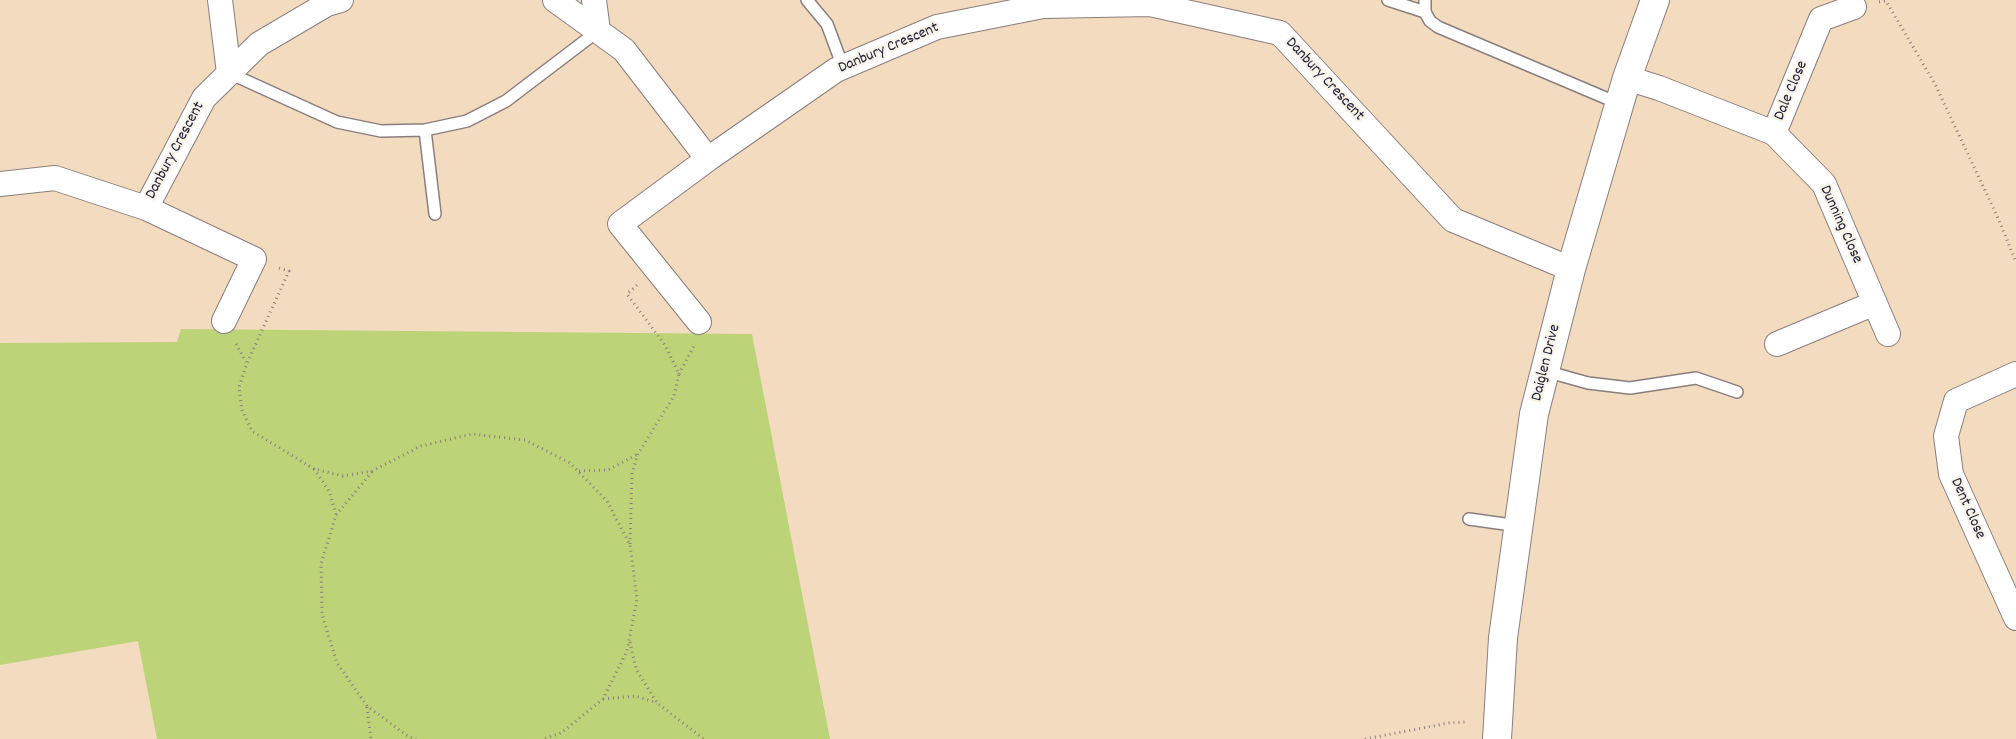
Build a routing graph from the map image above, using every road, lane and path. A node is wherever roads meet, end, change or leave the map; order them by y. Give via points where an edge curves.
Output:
1 (220, 0) edge
2 (341, 0) edge
3 (555, 0) edge
4 (594, 0) edge
5 (807, 0) edge
6 (1388, 0) edge
7 (1656, 0) edge
8 (1886, 0) edge
9 (1425, 6) edge
10 (1854, 7) joint
11 (598, 31) junction
12 (843, 67) junction
13 (229, 73) junction
14 (1628, 78) junction
15 (1620, 104) junction
16 (426, 130) junction
17 (1774, 133) junction
18 (708, 158) junction
19 (0, 184) edge
20 (146, 208) junction
21 (435, 214) dead end
22 (254, 259) junction
23 (2016, 262) edge
24 (656, 269) junction
25 (1571, 269) junction
26 (1875, 303) junction
27 (224, 321) dead end
28 (699, 322) dead end
29 (1888, 334) dead end
30 (1777, 344) dead end
31 (1545, 371) junction
32 (2016, 374) edge
33 (1737, 392) dead end
34 (638, 454) junction
35 (314, 469) junction
36 (372, 471) junction
37 (578, 472) junction
38 (336, 514) junction
39 (1469, 519) dead end
40 (1519, 526) junction
41 (630, 545) junction
42 (2016, 618) edge
43 (629, 639) junction
44 (603, 699) junction
45 (657, 703) junction
46 (367, 706) junction
47 (1465, 722) dead end
48 (371, 739) edge
49 (416, 739) edge
50 (544, 739) edge
51 (704, 739) edge
52 (1365, 739) edge
53 (1497, 739) edge

1 - 13 street
2 - 13 street, Danbury Crescent via 327,4 259,44
3 - 11 street
4 - 11 street
5 - 12 lane via 827,24
6 - 9 lane
7 - 14 street, Daiglen Drive
8 - 10 path
8 - 23 path via 1935,84
9 - 15 lane via 1430,21 1438,27
10 - 17 street, Dale Close via 1821,19
11 - 16 lane via 506,102 467,120
11 - 18 street via 624,50
12 - 18 street, Danbury Crescent
12 - 25 street, Danbury Crescent via 937,27 1043,6 1150,4 1280,34 1453,220
13 - 16 lane via 337,122 381,131
13 - 20 street, Danbury Crescent via 204,98
14 - 15 street, Daiglen Drive
14 - 17 street, Dale Close
15 - 25 street, Daiglen Drive
16 - 21 lane
17 - 26 street, Dunning Close via 1824,184
18 - 24 street, Danbury Crescent via 620,224
19 - 20 street, Danbury Crescent via 55,178
20 - 22 street, Danbury Crescent
22 - 27 street
22 - 35 path via 289,271 247,363 239,387 242,410 252,431
24 - 28 street, Danbury Crescent
24 - 34 path via 627,294 665,345 679,374 674,396
25 - 31 street, Daiglen Drive
26 - 29 street, Dunning Close
26 - 30 street
31 - 33 lane via 1588,384 1630,388 1696,378
31 - 40 street, Daiglen Drive via 1534,414
32 - 42 street, Dent Close via 1956,401 1946,436 1951,474
34 - 37 path via 608,470
34 - 41 path via 632,473
35 - 36 path via 343,476
35 - 38 path via 329,491
36 - 37 path via 420,446 472,434 525,440 570,463
36 - 38 path
37 - 41 path via 607,501
38 - 46 path via 321,564 322,614 337,663
39 - 40 lane
40 - 53 street, Daiglen Drive via 1503,638
41 - 43 path via 637,599
43 - 44 path via 627,651
43 - 45 path via 636,669
44 - 45 path via 636,696
44 - 50 path via 561,732
45 - 51 path
46 - 48 path
46 - 49 path
47 - 52 path

